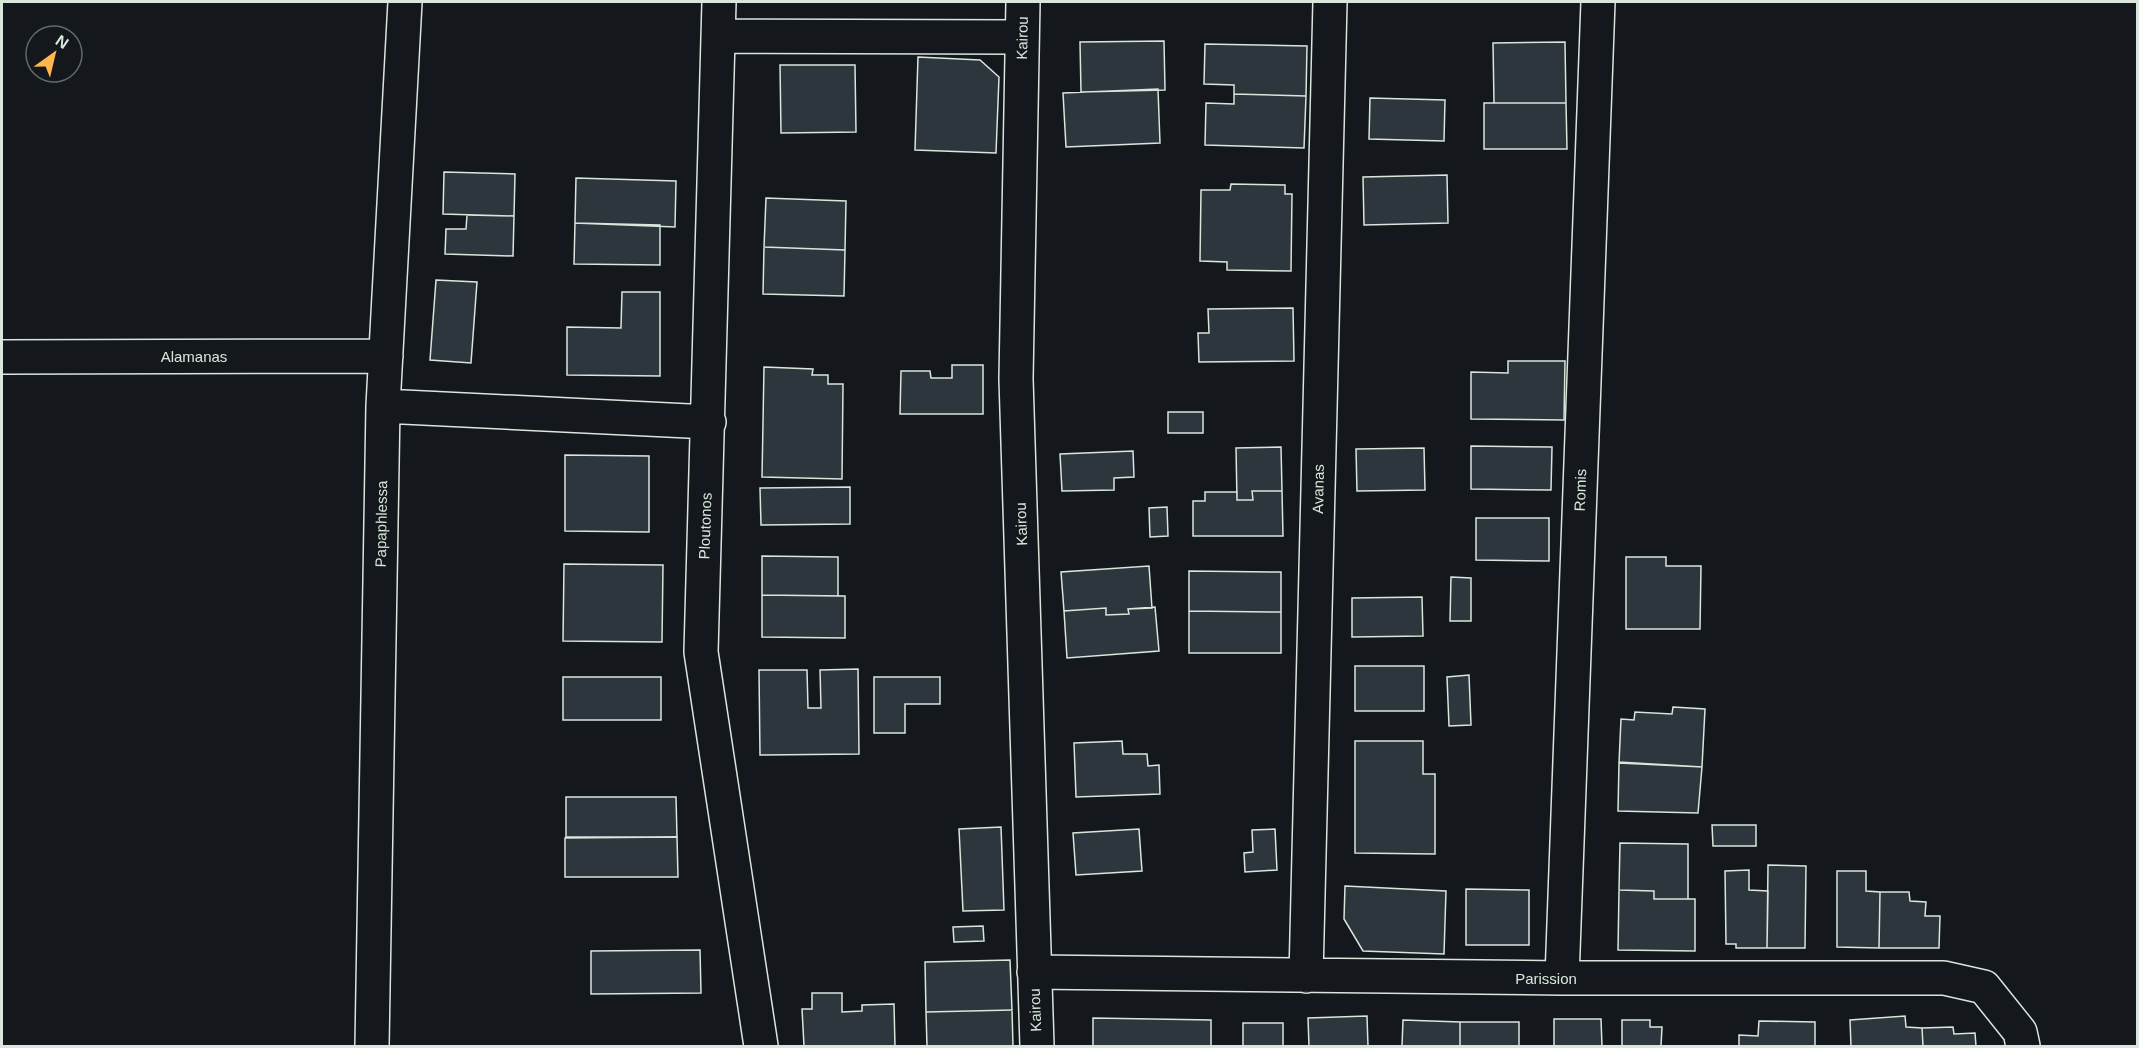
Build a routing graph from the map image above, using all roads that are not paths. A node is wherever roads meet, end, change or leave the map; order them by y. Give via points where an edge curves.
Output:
1 (405, 2) edge
2 (718, 2) edge
3 (1023, 2) edge
4 (1330, 2) edge
5 (1598, 2) edge
6 (718, 36) junction
7 (1022, 37) junction
8 (386, 356) junction
9 (2, 357) edge
10 (383, 406) junction
11 (709, 422) junction
12 (1034, 972) junction
13 (1306, 976) junction
14 (1562, 978) junction
15 (372, 1047) edge
16 (761, 1047) edge
17 (1037, 1047) edge
18 (2023, 1047) edge

1 - 8 street, Papaphlessa
2 - 6 street, Ploutonos
3 - 7 street, Kairou
4 - 13 street, Avanas
5 - 14 street, Romis
6 - 7 street
6 - 11 street, Ploutonos
7 - 12 street, Kairou via 1016,379
8 - 9 street, Alamanas
8 - 10 street, Papaphlessa
10 - 11 street
10 - 15 street, Papaphlessa
11 - 16 street, Ploutonos via 701,652
12 - 13 street, Parission
12 - 17 street, Kairou
13 - 14 street, Parission
14 - 18 street, Parission via 1944,978 1984,987 2020,1032

